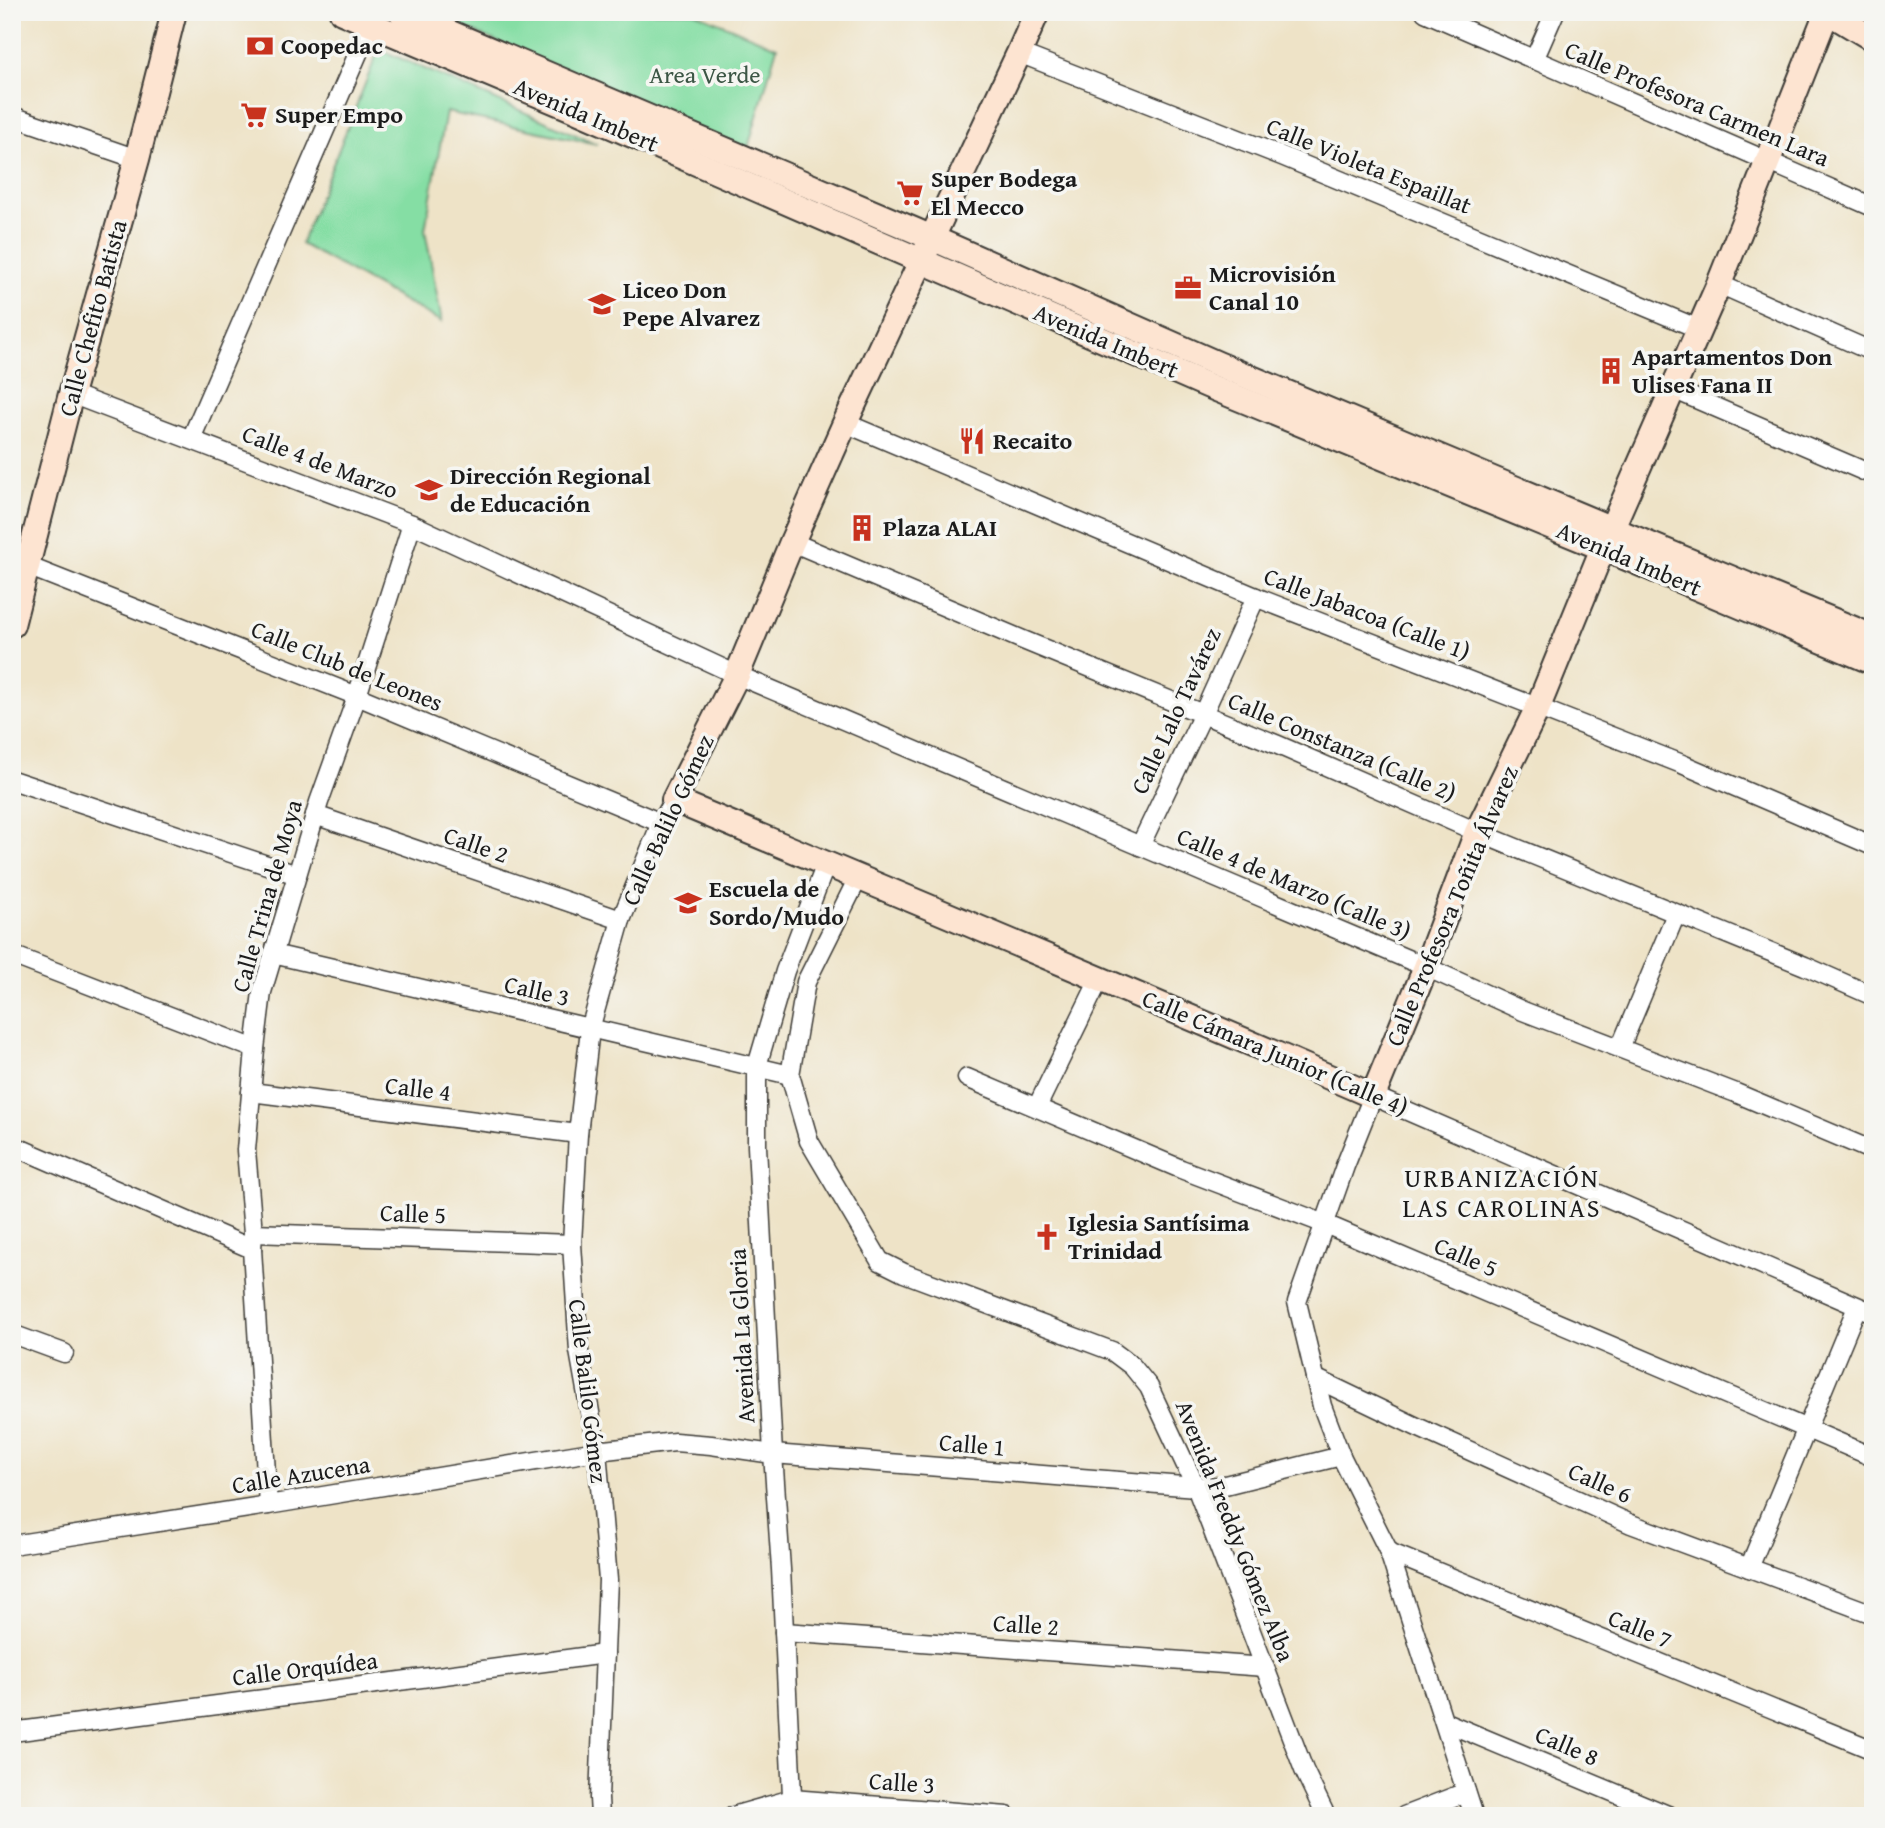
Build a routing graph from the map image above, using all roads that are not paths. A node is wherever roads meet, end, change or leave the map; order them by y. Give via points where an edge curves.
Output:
1 (174, 12) edge
2 (342, 12) edge
3 (401, 12) edge
4 (1037, 12) edge
5 (1425, 12) edge
6 (1555, 12) edge
7 (1828, 12) edge
8 (373, 18) edge
9 (1873, 39) edge
10 (1019, 54) junction
11 (1534, 60) junction
12 (572, 97) junction
13 (12, 116) edge
14 (137, 159) junction
15 (1768, 161) junction
16 (1873, 206) edge
17 (932, 238) junction
18 (920, 260) junction
19 (1719, 284) junction
20 (1699, 328) junction
21 (1873, 352) edge
22 (1213, 375) junction
23 (1674, 388) junction
24 (71, 394) junction
25 (845, 423) junction
26 (191, 439) junction
27 (1873, 475) edge
28 (412, 524) junction
29 (1607, 539) junction
30 (792, 542) junction
31 (20, 562) edge
32 (1256, 597) junction
33 (12, 625) edge
34 (1873, 637) edge
35 (1873, 662) edge
36 (737, 675) junction
37 (357, 696) junction
38 (1538, 707) junction
39 (1203, 714) junction
40 (12, 780) edge
41 (674, 800) junction
42 (315, 816) junction
43 (661, 823) junction
44 (1477, 832) junction
45 (1140, 846) junction
46 (1873, 846) edge
47 (826, 864) junction
48 (297, 875) junction
49 (858, 878) junction
50 (1676, 914) junction
51 (621, 920) junction
52 (273, 954) junction
53 (12, 955) edge
54 (1426, 967) junction
55 (1100, 978) junction
56 (1873, 996) edge
57 (590, 1029) junction
58 (1620, 1048) junction
59 (255, 1049) junction
60 (757, 1066) junction
61 (790, 1074) junction
62 (967, 1078) dead end
63 (251, 1092) junction
64 (1373, 1096) junction
65 (1037, 1107) junction
66 (578, 1134) junction
67 (12, 1145) edge
68 (1873, 1151) edge
69 (1325, 1224) junction
70 (252, 1241) junction
71 (572, 1244) junction
72 (1865, 1310) edge
73 (12, 1334) edge
74 (64, 1353) dead end
75 (1315, 1378) junction
76 (1807, 1428) junction
77 (597, 1451) junction
78 (773, 1454) junction
79 (1341, 1456) junction
80 (1873, 1457) edge
81 (1196, 1488) junction
82 (268, 1505) junction
83 (12, 1545) edge
84 (1389, 1552) junction
85 (1749, 1568) junction
86 (1873, 1614) edge
87 (784, 1632) junction
88 (605, 1654) junction
89 (1265, 1667) junction
90 (1445, 1721) junction
91 (12, 1732) edge
92 (1873, 1750) edge
93 (1466, 1793) junction
94 (792, 1808) edge
95 (600, 1816) edge
96 (733, 1816) edge
97 (1007, 1816) edge
98 (1326, 1816) edge
99 (1404, 1816) edge
100 (1475, 1816) edge
101 (1670, 1816) edge

1 - 14 street, Calle Chefito Batista
2 - 8 street, Avenida Imbert
3 - 12 street, Avenida Imbert
4 - 10 street, Calle Balilo Gómez
5 - 11 street, Calle Profesora Carmen Lara
6 - 11 street
7 - 9 street
7 - 15 street, Calle Profesora Toñita Álvarez
8 - 12 street, Avenida Imbert
8 - 26 street
10 - 17 street, Calle Balilo Gómez
10 - 20 street, Calle Violeta Espaillat via 1282,156
11 - 15 street, Calle Profesora Carmen Lara
12 - 17 street, Avenida Imbert
12 - 18 street, Avenida Imbert
13 - 14 street
14 - 24 street, Calle Chefito Batista
15 - 16 street, Calle Profesora Carmen Lara
15 - 19 street, Calle Profesora Toñita Álvarez
17 - 18 street, Calle Balilo Gómez
17 - 22 street, Avenida Imbert
18 - 22 street, Avenida Imbert
18 - 25 street, Calle Balilo Gómez
19 - 20 street, Calle Profesora Toñita Álvarez
19 - 21 street
20 - 23 street, Calle Profesora Toñita Álvarez
22 - 29 street, Avenida Imbert
23 - 27 street
23 - 29 street, Calle Profesora Toñita Álvarez
24 - 26 street, Calle 4 de Marzo
24 - 31 street, Calle Chefito Batista
25 - 30 street, Calle Balilo Gómez
25 - 32 street, Calle Jabacoa (Calle 1)
26 - 28 street, Calle 4 de Marzo
28 - 36 street, Calle 4 de Marzo
28 - 37 street, Calle Trina de Moya
29 - 34 street, Avenida Imbert
29 - 35 street, Avenida Imbert
29 - 38 street, Calle Profesora Toñita Álvarez
30 - 36 street, Calle Balilo Gómez
30 - 39 street, Calle Constanza (Calle 2)
31 - 33 street, Calle Chefito Batista
31 - 37 street, Calle Club de Leones
32 - 38 street, Calle Jabacoa (Calle 1)
32 - 39 street, Calle Lalo Tavárez
36 - 41 street, Calle Balilo Gómez
36 - 45 street, Calle 4 de Marzo (Calle 3)
37 - 42 street, Calle Trina de Moya
37 - 43 street, Calle Club de Leones
38 - 44 street, Calle Profesora Toñita Álvarez
38 - 46 street, Calle Jabacoa (Calle 1)
39 - 44 street, Calle Constanza (Calle 2)
39 - 45 street, Calle Lalo Tavárez
40 - 48 street
41 - 43 street, Calle Balilo Gómez
41 - 47 street, Calle Cámara Junior (Calle 4)
42 - 48 street, Calle Trina de Moya
42 - 51 street, Calle 2
43 - 51 street, Calle Balilo Gómez
44 - 50 street, Calle Constanza (Calle 2)
44 - 54 street, Calle Profesora Toñita Álvarez
45 - 54 street, Calle 4 de Marzo (Calle 3)
47 - 49 street, Calle Cámara Junior (Calle 4)
47 - 60 street, Avenida La Gloria via 785,971
48 - 52 street, Calle Trina de Moya
49 - 55 street, Calle Cámara Junior (Calle 4)
49 - 61 street via 807,982
50 - 56 street, Calle Constanza (Calle 2)
50 - 58 street
51 - 57 street, Calle Balilo Gómez
52 - 57 street, Calle 3
52 - 59 street, Calle Trina de Moya via 262,992
53 - 59 street
54 - 58 street, Calle 4 de Marzo (Calle 3)
54 - 64 street, Calle Profesora Toñita Álvarez
55 - 64 street, Calle Cámara Junior (Calle 4)
55 - 65 street
57 - 60 street, Calle 3
57 - 66 street, Calle Balilo Gómez
58 - 68 street, Calle 4 de Marzo (Calle 3)
59 - 63 street, Calle Trina de Moya
60 - 61 street, Calle 3
60 - 78 street, Avenida La Gloria
61 - 81 street, Avenida Freddy Gómez Alba via 809,1140 880,1261 1112,1352 1149,1387
62 - 65 street, Calle 5
63 - 66 street, Calle 4
63 - 70 street, Calle Trina de Moya via 246,1150
64 - 69 street, Calle Profesora Toñita Álvarez
64 - 72 street, Calle Cámara Junior (Calle 4)
65 - 69 street, Calle 5
66 - 71 street, Calle Balilo Gómez
67 - 70 street
69 - 75 street, Calle Profesora Toñita Álvarez via 1297,1302
69 - 76 street, Calle 5
70 - 71 street, Calle 5
70 - 82 street, Calle Trina de Moya
71 - 77 street, Calle Balilo Gómez via 579,1351
72 - 76 street
73 - 74 street
75 - 79 street, Calle Profesora Toñita Álvarez
75 - 85 street, Calle 6 via 1631,1524
76 - 80 street, Calle 5
76 - 85 street
77 - 78 street, Calle 1 via 675,1442
77 - 82 street, Calle Azucena
77 - 88 street, Calle Balilo Gómez via 608,1580
78 - 81 street, Calle 1
78 - 87 street, Avenida La Gloria
79 - 81 street, Calle 1
79 - 84 street, Calle Profesora Toñita Álvarez
81 - 89 street, Avenida Freddy Gómez Alba
82 - 83 street, Calle Azucena
84 - 90 street, Calle Profesora Toñita Álvarez
84 - 92 street, Calle 7
85 - 86 street, Calle 6
87 - 89 street, Calle 2
87 - 94 street, Avenida La Gloria
88 - 91 street, Calle Orquídea
88 - 95 street, Calle Balilo Gómez
89 - 98 street, Avenida Freddy Gómez Alba
90 - 93 street, Calle Profesora Toñita Álvarez
90 - 101 street, Calle 8
93 - 99 street
93 - 100 street, Calle Profesora Toñita Álvarez
94 - 96 street
94 - 97 street, Calle 3

